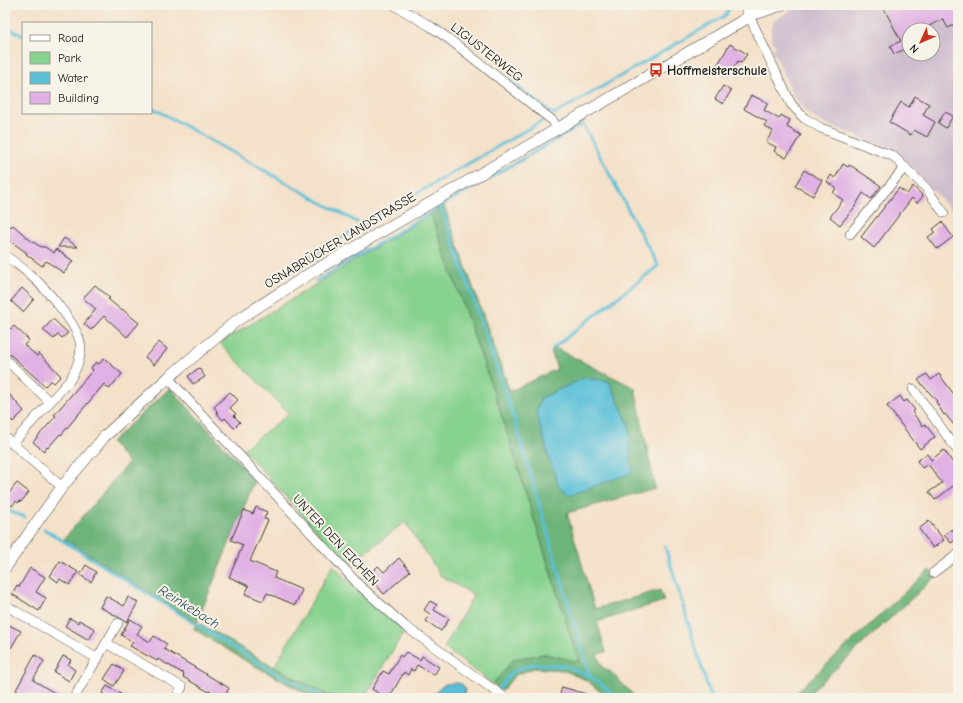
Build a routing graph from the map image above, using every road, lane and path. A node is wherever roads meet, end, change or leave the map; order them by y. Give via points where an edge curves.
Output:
1 (394, 5) edge
2 (744, 5) edge
3 (765, 5) edge
4 (781, 5) edge
5 (752, 16) junction
6 (557, 128) junction
7 (905, 167) junction
8 (944, 213) dead end
9 (850, 234) dead end
10 (5, 255) edge
11 (5, 359) edge
12 (168, 378) junction
13 (913, 389) dead end
14 (50, 402) junction
15 (5, 437) edge
16 (12, 444) junction
17 (958, 451) edge
18 (62, 487) junction
19 (958, 554) edge
20 (5, 568) edge
21 (933, 573) dead end
22 (5, 605) edge
23 (118, 623) dead end
24 (106, 643) junction
25 (98, 658) junction
26 (504, 697) edge
27 (74, 698) edge
28 (176, 698) edge

1 - 6 street, LIGUSTERWEG via 449,39 553,121
2 - 5 street
3 - 5 street, OSNABRÜCKER LANDSTRASSE
4 - 5 street, OSNABRÜCKER LANDSTRASSE
5 - 6 street, OSNABRÜCKER LANDSTRASSE
5 - 7 street via 791,104 804,118 821,128 893,156
6 - 12 street, OSNABRÜCKER LANDSTRASSE via 314,270 254,308
7 - 8 street via 926,188
7 - 9 street
10 - 14 street via 30,275 59,306 75,328 81,343 76,370
11 - 14 street
12 - 18 street, OSNABRÜCKER LANDSTRASSE via 105,436
12 - 26 street, UNTER DEN EICHEN via 359,585 405,626
13 - 17 street
14 - 16 street
15 - 16 street
16 - 18 street
18 - 20 street, OSNABRÜCKER LANDSTRASSE
19 - 21 street
22 - 25 street
23 - 24 street
24 - 25 street
24 - 28 street via 182,687
25 - 27 street

